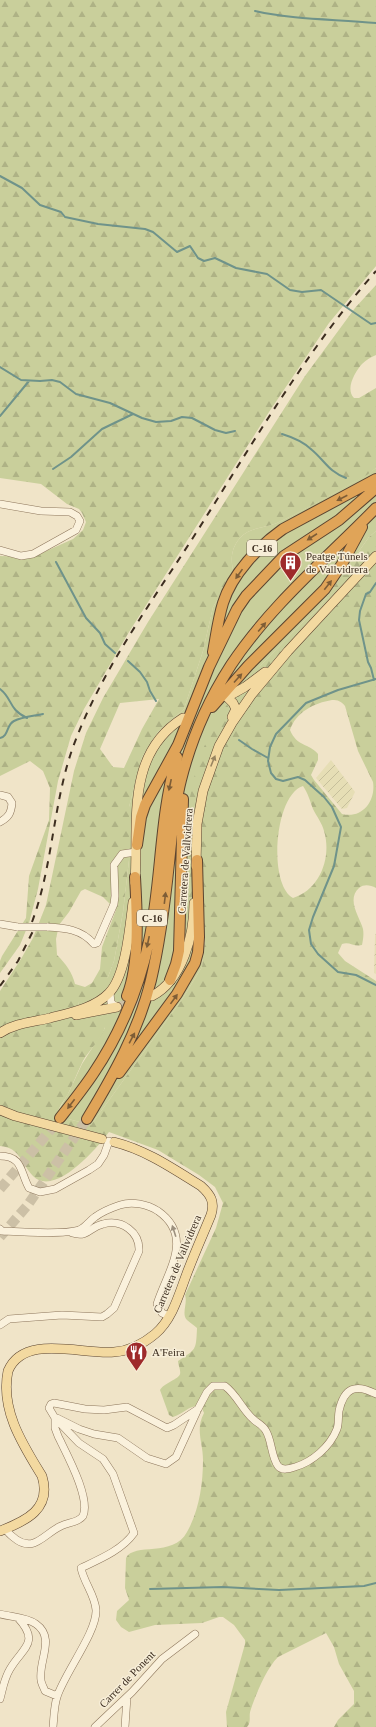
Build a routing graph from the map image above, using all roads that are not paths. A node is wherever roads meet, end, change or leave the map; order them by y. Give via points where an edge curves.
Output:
1 (376, 479) edge
2 (376, 488) edge
3 (0, 504) edge
4 (373, 511) edge
5 (0, 550) edge
6 (376, 556) edge
7 (288, 650) junction
8 (209, 667) junction
9 (183, 718) dead end
10 (203, 718) junction
11 (226, 733) junction
12 (183, 734) junction
13 (196, 736) junction
14 (0, 795) edge
15 (0, 822) edge
16 (137, 848) junction
17 (197, 860) junction
18 (135, 877) junction
19 (0, 924) edge
20 (170, 980) junction
21 (110, 993) junction
22 (152, 996) tunnel mouth
23 (118, 1007) joint
24 (51, 1018) junction
25 (0, 1033) edge
26 (82, 1089) junction
27 (100, 1097) junction
28 (0, 1110) edge
29 (60, 1118) tunnel mouth
30 (87, 1119) tunnel mouth
31 (108, 1141) junction
32 (0, 1156) edge
33 (0, 1229) edge
34 (68, 1232) junction
35 (169, 1316) junction
36 (0, 1325) edge
37 (376, 1394) edge
38 (198, 1409) junction
39 (55, 1418) junction
40 (3, 1530) edge
41 (0, 1614) edge
42 (18, 1618) junction
43 (195, 1634) dead end
44 (57, 1696) junction
45 (126, 1697) junction
46 (0, 1699) edge
47 (53, 1727) edge
48 (95, 1727) edge
49 (125, 1727) edge

1 -> 8 highway, C-16 via 283,529 248,562 232,584 223,603
2 -> 8 highway, C-16 via 339,520 296,547 273,566 237,609
3 - 5 street via 41,511 70,512 80,521 76,530 33,554 21,556
10 -> 4 highway, C-16 via 253,661 325,589
10 -> 4 highway, C-16 via 223,678 252,638 296,588
6 - 7 main road
7 - 11 main road, Carretera de Vallvidrera via 244,704
7 - 11 main road via 257,678 226,697 236,709
8 - 12 highway, C-16
9 - 16 main road via 162,736 150,753 144,768 137,800
10 - 13 highway, C-16
17 -> 11 main road, Carretera de Vallvidrera via 197,824 201,802 211,766
12 - 16 highway via 145,805
12 -> 26 highway, C-16 via 164,812 149,940 141,972 119,1028
13 - 20 highway via 184,794 179,951
27 -> 13 highway, C-16 via 137,1028 151,981 181,780
14 - 15 street via 8,797 12,804 11,812
16 - 18 main road
16 - 19 street, bridge via 122,854 114,865 114,904 97,943 94,944 79,932 65,928
17 - 20 main road, Carretera de Vallvidrera via 191,928 180,965
27 -> 17 highway via 177,994 194,963 199,937
18 - 21 main road via 124,957
18 - 26 highway via 134,960 128,993
20 - 22 main road, Carretera de Vallvidrera via 163,989
21 - 23 street via 111,1003
21 - 24 main road via 93,1004
23 - 24 main road
24 - 25 main road via 18,1024
26 -> 29 highway, C-16
27 - 30 highway, C-16
28 - 31 main road, Carretera de Vallvidrera
31 - 32 street via 98,1164 55,1189 40,1192 29,1188 15,1159 11,1156
31 - 35 main road, Carretera de Vallvidrera via 133,1147 154,1157 201,1186 212,1200 211,1215
33 - 34 street via 21,1232
35 -> 34 street via 162,1313 157,1304 177,1248 174,1229 166,1217 145,1205 128,1203 102,1212 85,1226
34 - 36 street via 87,1234 103,1224 111,1223 132,1230 140,1242 139,1251 114,1308 102,1317 62,1315 9,1319
35 - 40 main road, Carretera de Vallvidrera via 156,1334 129,1349 113,1352 40,1349 25,1353 13,1362 5,1383 6,1411 45,1484 44,1497 38,1509 27,1519
37 - 38 street via 358,1388 347,1391 342,1400 337,1428 324,1449 308,1461 286,1469 277,1464 264,1427 248,1414 226,1386 213,1386
38 - 39 street via 167,1428 127,1407 85,1410 51,1404 50,1412
38 - 39 street via 176,1457 166,1464 147,1458 118,1438 94,1434
39 - 40 street via 58,1436 78,1478 85,1508 84,1516 29,1544 24,1544
39 - 44 street via 79,1443 103,1459 113,1474 134,1532 120,1547 81,1568 83,1579 95,1600 96,1613
41 - 42 street
42 - 44 street via 35,1624 45,1634 41,1681 45,1691
42 - 46 street via 29,1636 25,1650 3,1681
43 - 45 street, Carrer de Ponent via 162,1659
44 - 47 street
45 - 48 street, Carrer de Ponent
45 - 49 street

